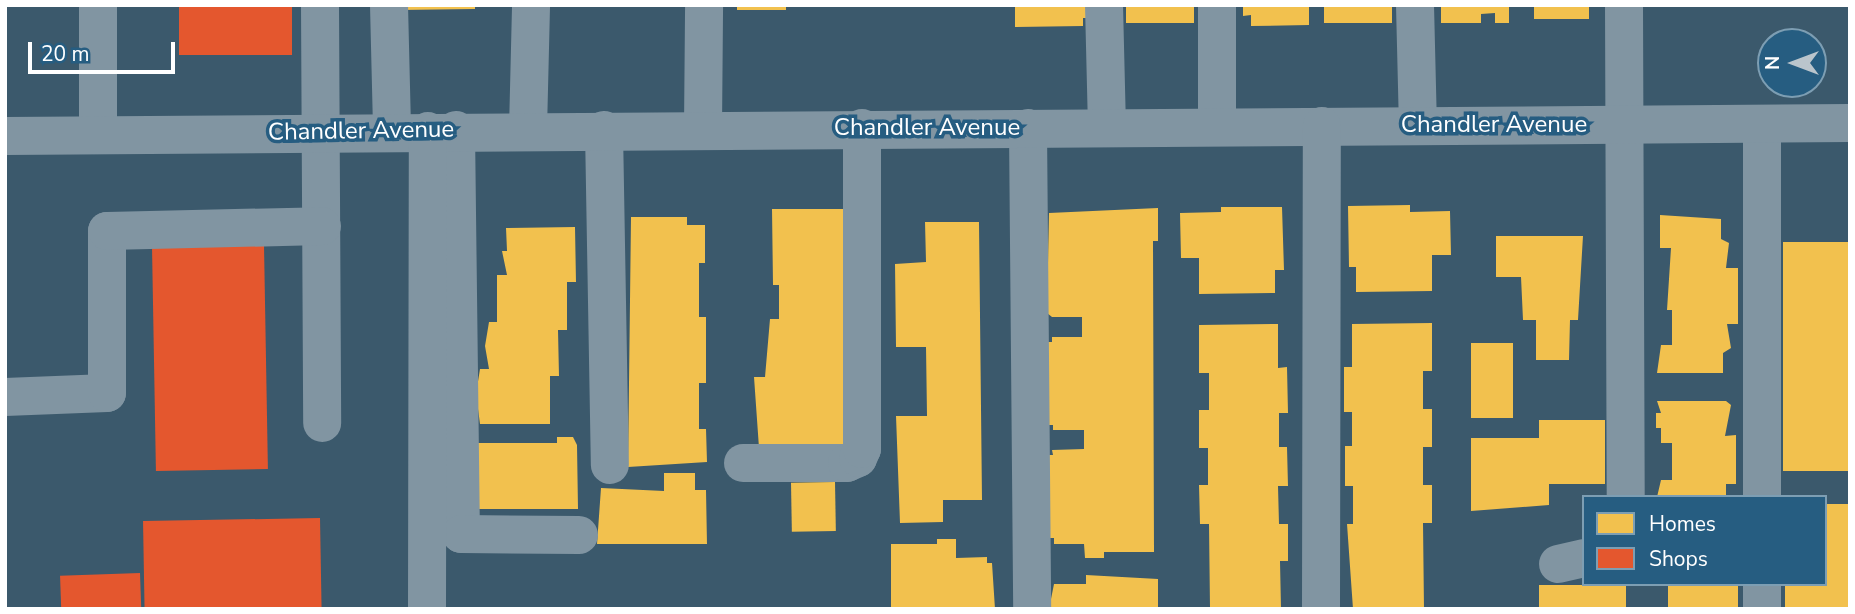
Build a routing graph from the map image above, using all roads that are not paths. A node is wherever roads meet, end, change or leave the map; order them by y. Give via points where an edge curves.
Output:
1 (98, 5) edge
2 (320, 5) edge
3 (389, 5) edge
4 (531, 5) edge
5 (704, 5) edge
6 (1104, 5) edge
7 (1217, 5) edge
8 (1415, 5) edge
9 (1624, 5) edge
10 (1850, 122) edge
11 (1762, 124) junction
12 (1418, 125) junction
13 (1626, 125) junction
14 (1322, 126) junction
15 (1217, 127) junction
16 (874, 128) junction
17 (1028, 128) junction
18 (1107, 128) junction
19 (703, 129) junction
20 (528, 130) junction
21 (604, 130) junction
22 (322, 131) junction
23 (425, 131) junction
24 (98, 135) junction
25 (5, 136) edge
26 (322, 226) junction
27 (5, 397) edge
28 (323, 423) dead end
29 (886, 431) dead end
30 (743, 463) dead end
31 (610, 465) dead end
32 (1626, 495) edge
33 (1762, 495) edge
34 (579, 535) dead end
35 (1762, 586) edge
36 (427, 609) edge
37 (1032, 609) edge
38 (1321, 609) edge
39 (1762, 609) edge

1 - 24 street
2 - 22 street
3 - 23 street
4 - 20 street
5 - 19 street
6 - 18 street
7 - 15 street
8 - 12 street
9 - 13 street
10 - 11 street, Chandler Avenue
11 - 13 street, Chandler Avenue
11 - 33 street
12 - 13 street, Chandler Avenue
12 - 14 street, Chandler Avenue
13 - 32 street
14 - 15 street, Chandler Avenue
14 - 38 street
15 - 18 street, Chandler Avenue
16 - 17 street, Chandler Avenue
16 - 19 street, Chandler Avenue
16 - 29 street
16 - 30 street via 862,449 858,458 847,463
17 - 18 street, Chandler Avenue
17 - 37 street
19 - 21 street, Chandler Avenue
20 - 21 street, Chandler Avenue
20 - 23 street, Chandler Avenue
21 - 31 street
22 - 23 street, Chandler Avenue
22 - 24 street, Chandler Avenue
22 - 26 street
23 - 34 street via 461,534
23 - 36 street
24 - 25 street, Chandler Avenue
26 - 27 street via 107,231 107,393
26 - 28 street
35 - 39 street

